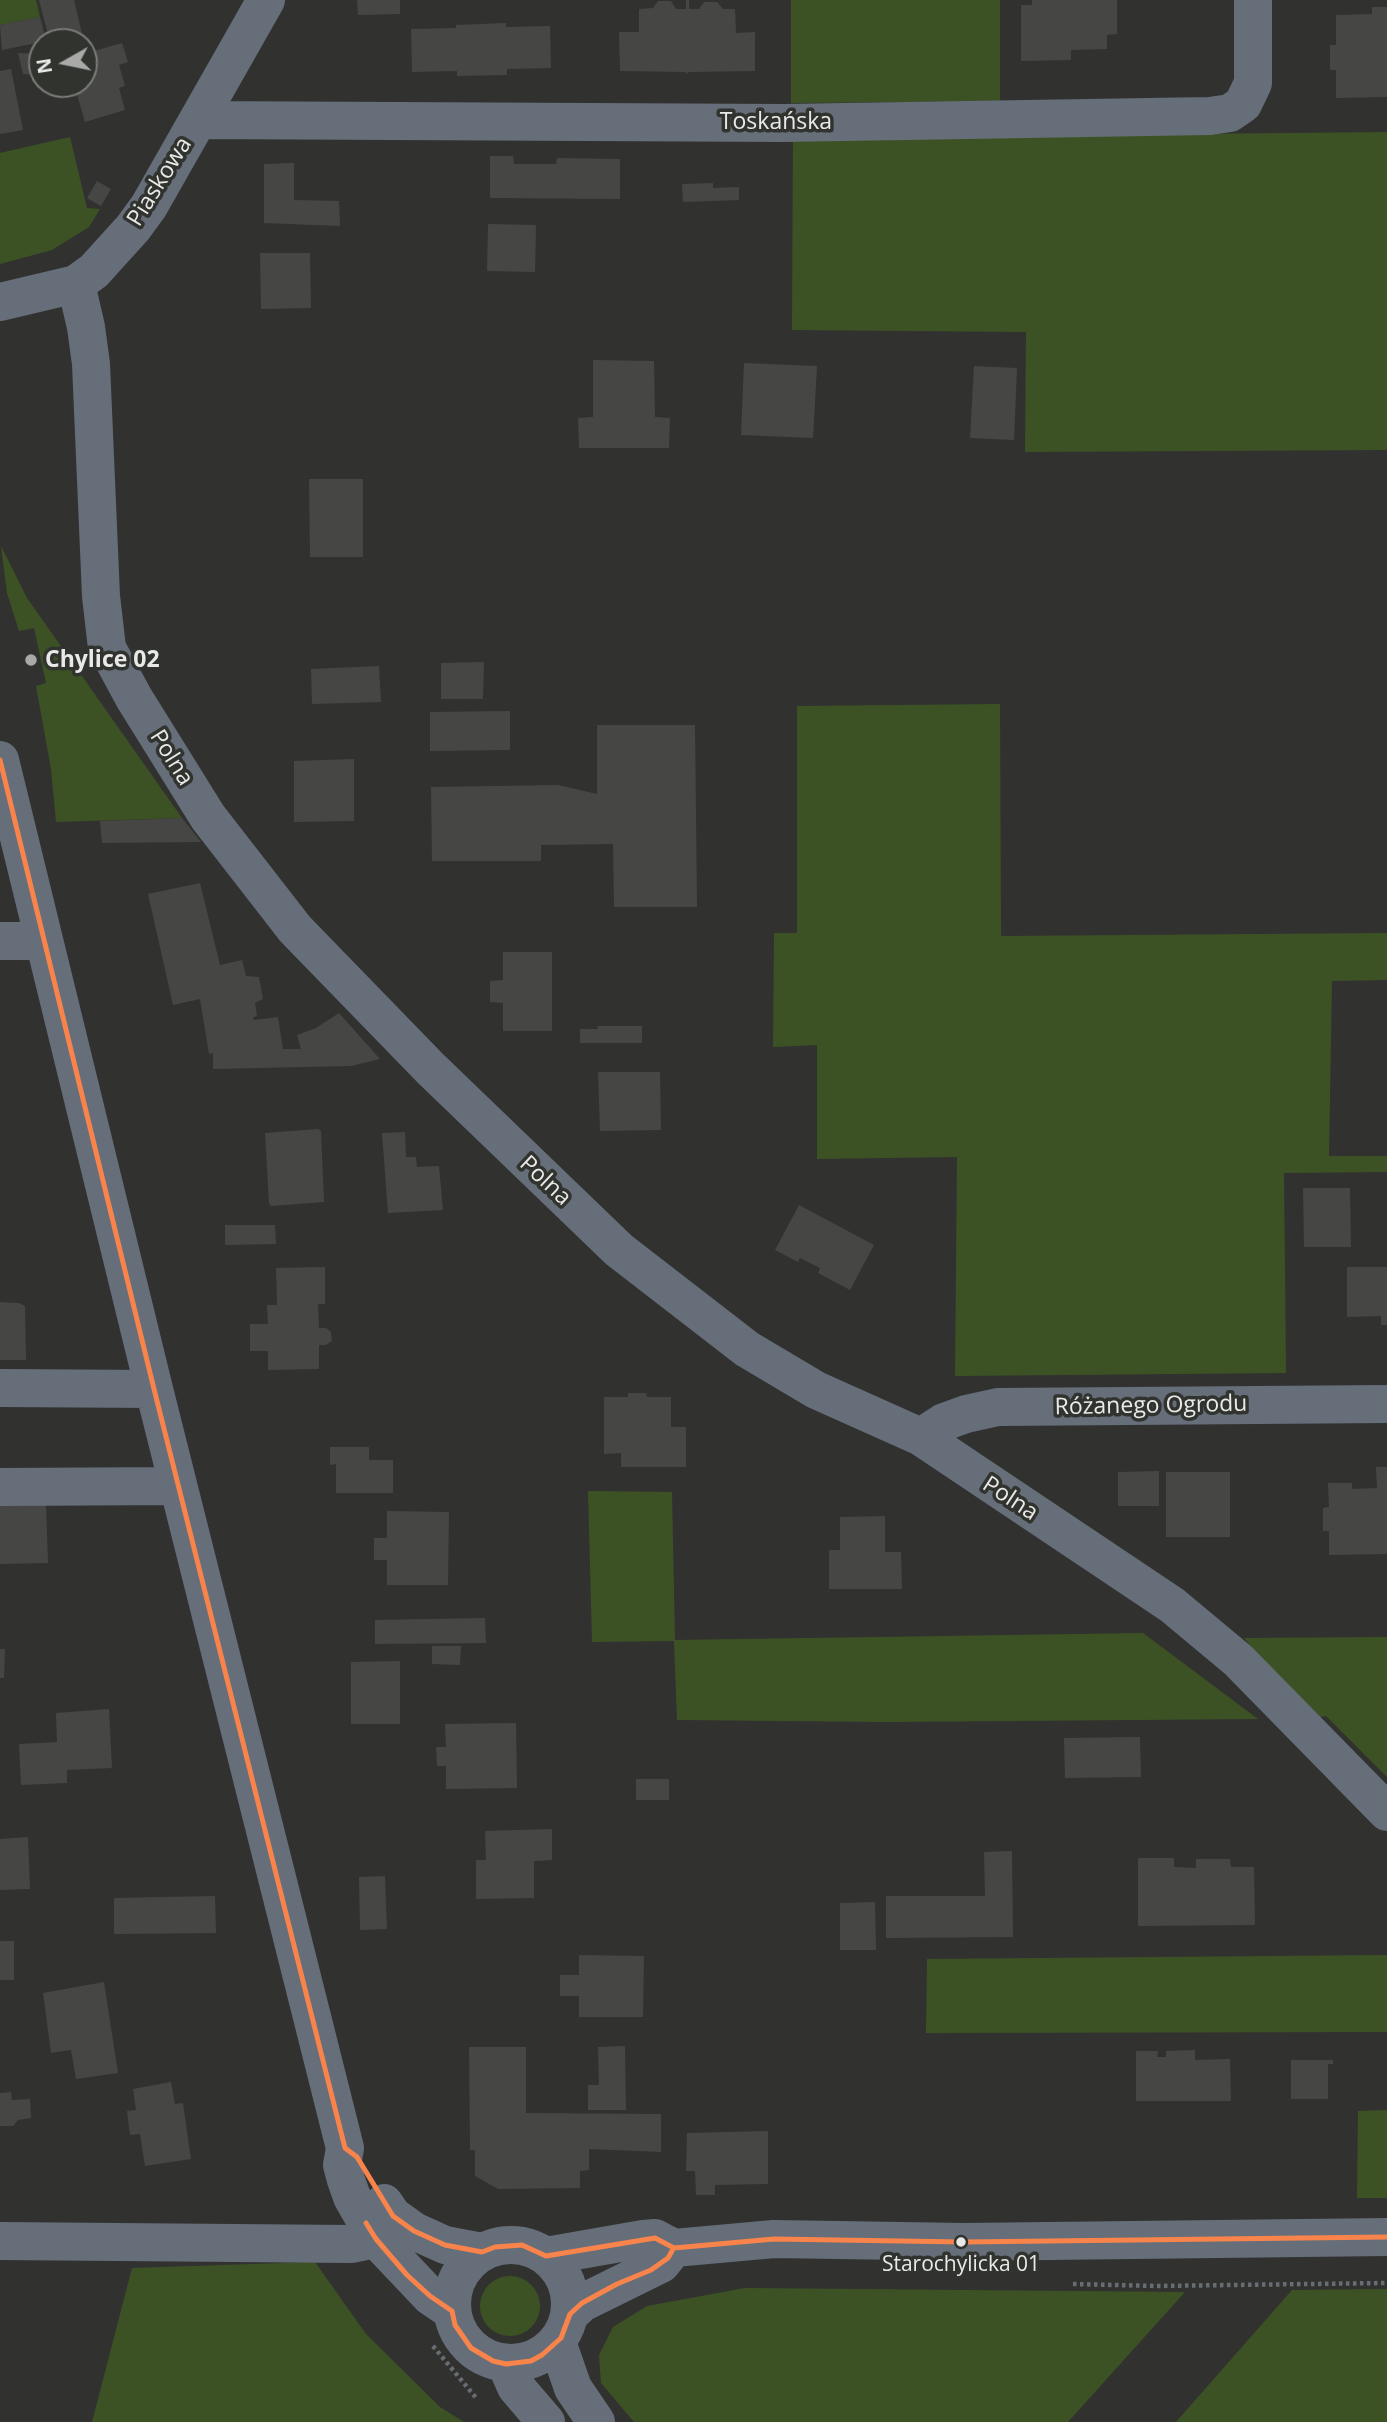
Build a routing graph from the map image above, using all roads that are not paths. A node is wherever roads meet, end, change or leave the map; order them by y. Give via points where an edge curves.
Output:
1 (266, 0) edge
2 (1253, 0) edge
3 (199, 120) junction
4 (76, 284) junction
5 (0, 302) edge
6 (0, 760) edge
7 (44, 940) junction
8 (0, 941) edge
9 (0, 1388) edge
10 (154, 1389) junction
11 (1387, 1404) edge
12 (920, 1437) junction
13 (178, 1486) junction
14 (0, 1487) edge
15 (1387, 1812) edge
16 (388, 2230) junction
17 (1387, 2237) edge
18 (0, 2241) edge
19 (674, 2248) junction
20 (482, 2252) junction
21 (547, 2256) junction
22 (452, 2311) junction
23 (564, 2328) junction
24 (506, 2364) junction
25 (546, 2422) edge
26 (596, 2422) edge

1 - 3 street, Piaskowa
2 - 3 street, Toskańska via 1253,83 1243,104 1230,113 1210,116 783,123
3 - 4 street, Piaskowa via 133,228
4 - 5 street, Piaskowa
4 - 12 street, Polna via 91,364 107,648 208,817 295,929 430,1068 619,1250 747,1349 816,1390
6 - 7 street
7 - 8 street
7 - 10 street
9 - 10 street
10 - 13 street
11 - 12 street, Różanego Ogrodu via 998,1407 944,1422
12 - 15 street, Polna via 1172,1605 1238,1660
13 - 14 street
13 - 16 street via 345,2148 357,2157 387,2207
16 - 18 street via 352,2244
16 - 20 street via 414,2231 445,2245
16 - 22 street via 430,2296
17 - 19 street via 964,2242 774,2239
19 - 21 street via 655,2238
19 - 23 street via 661,2264 582,2302
20 - 21 street via 522,2245
20 - 22 street via 461,2271
21 - 23 street via 569,2288
22 - 24 street via 455,2325 471,2348
23 - 24 street via 542,2355
23 - 26 street via 573,2388
24 - 25 street via 516,2387

